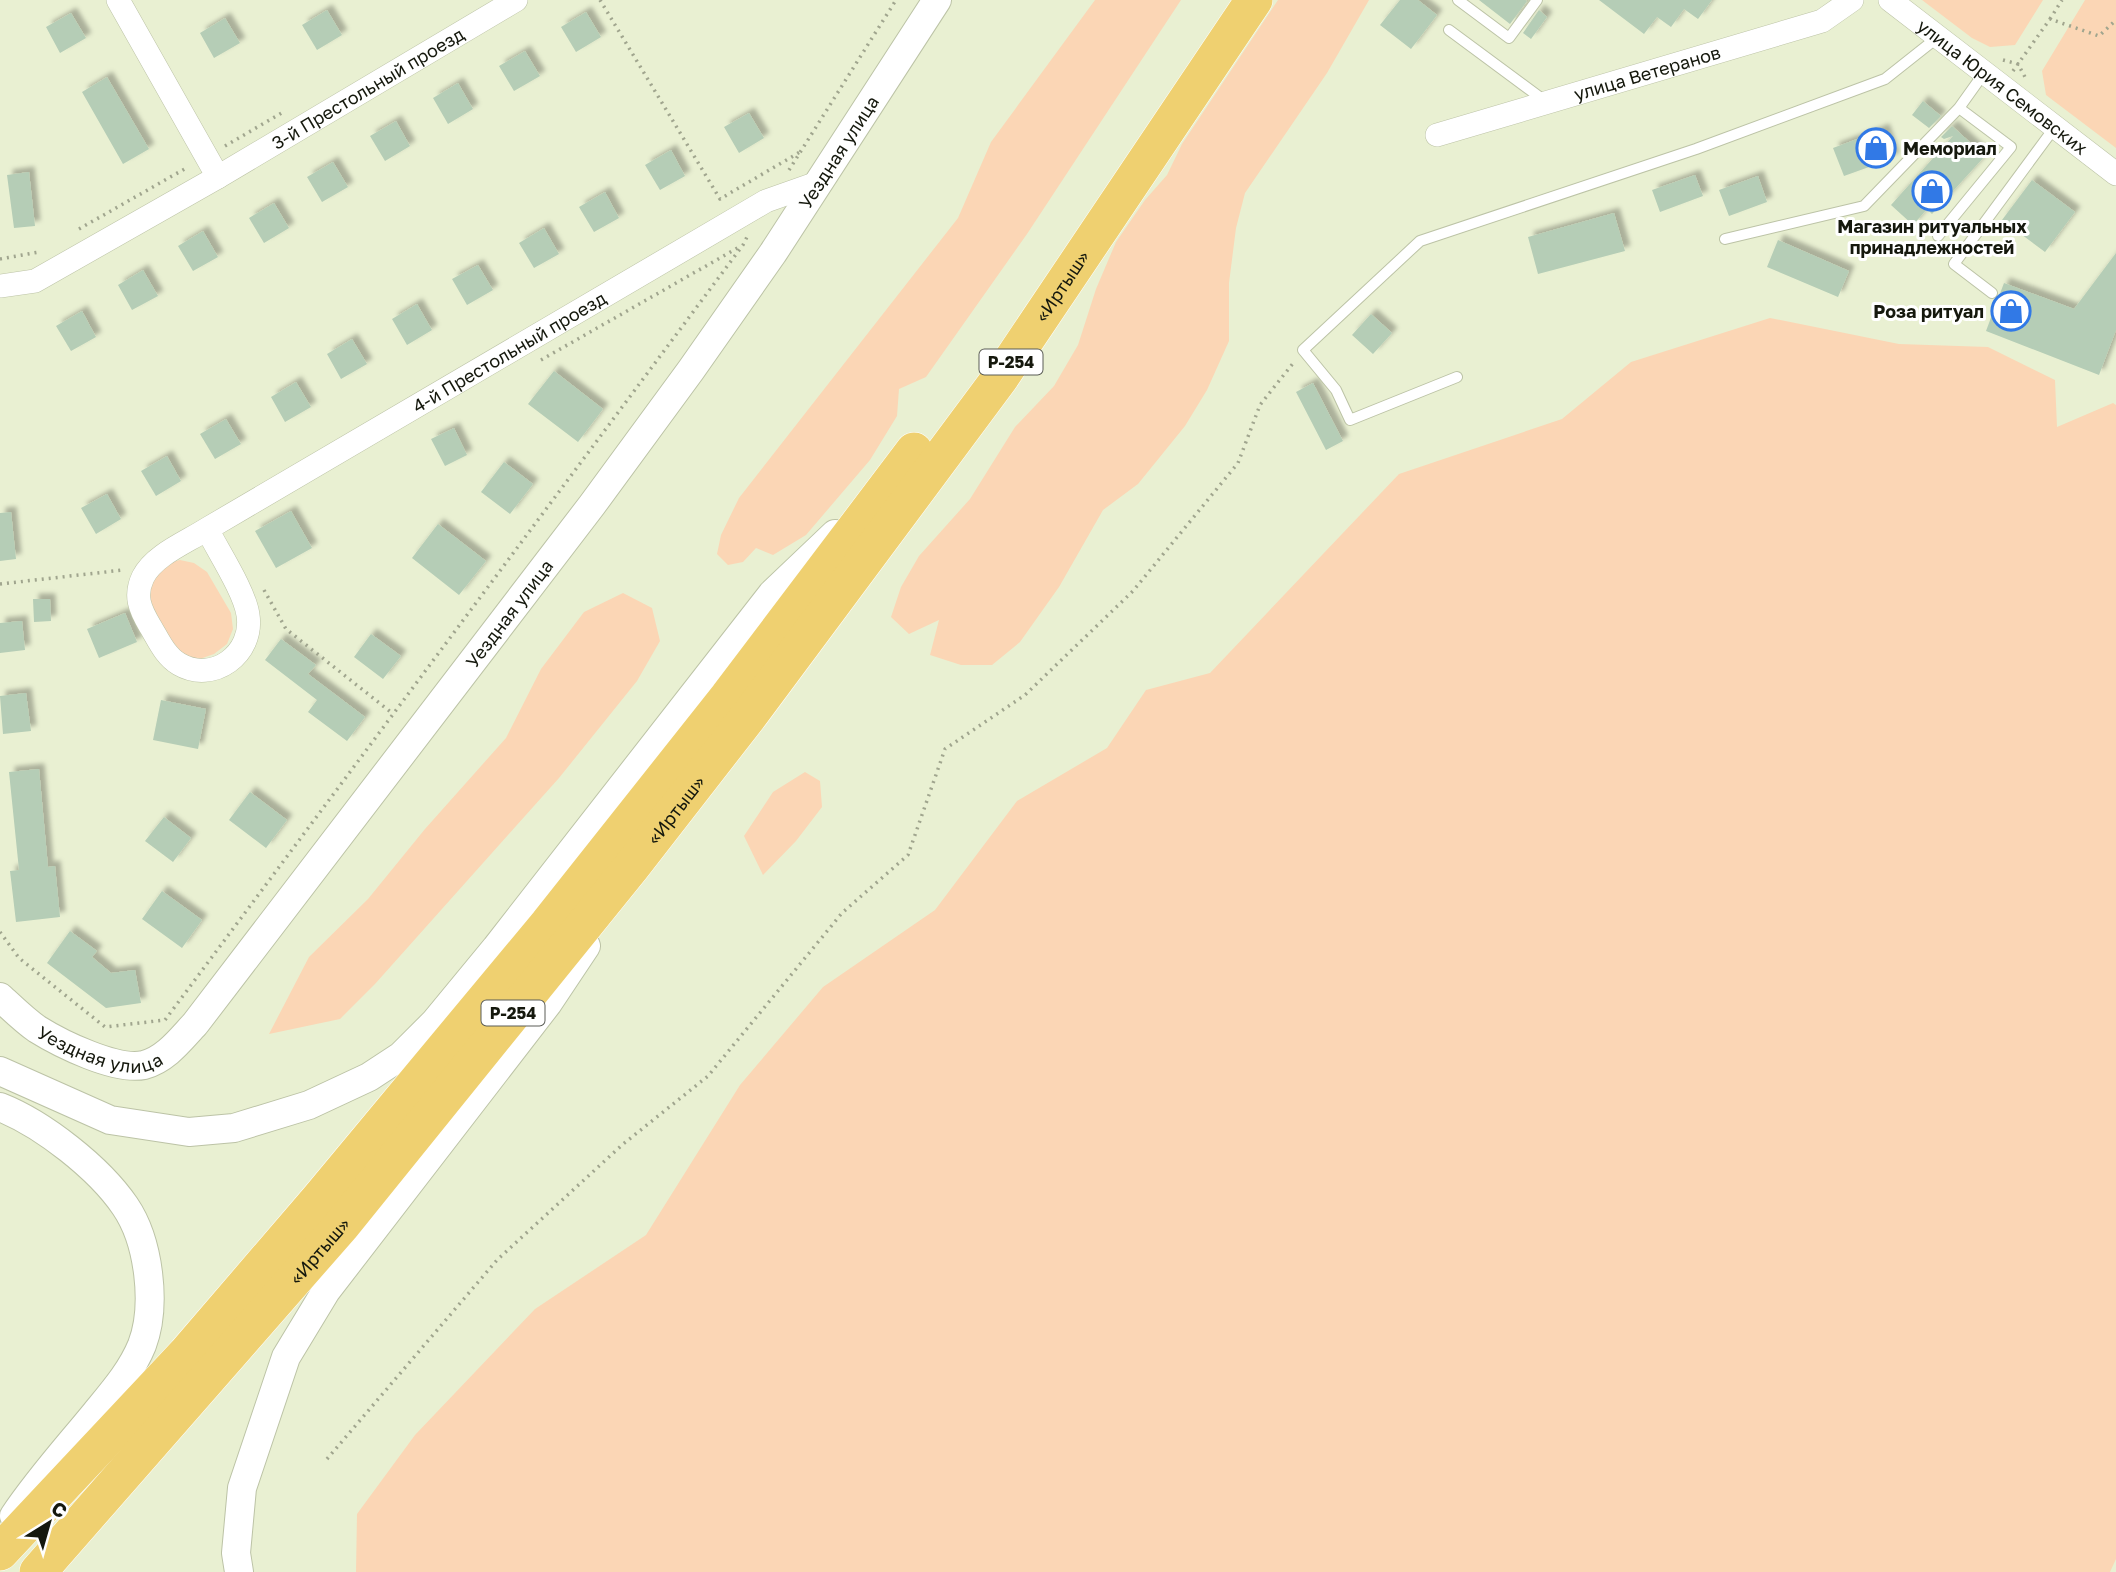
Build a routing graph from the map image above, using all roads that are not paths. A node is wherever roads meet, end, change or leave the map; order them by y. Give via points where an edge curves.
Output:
1 (118, 0) edge
2 (516, 0) edge
3 (937, 0) edge
4 (1224, 0) edge
5 (1254, 0) edge
6 (1458, 0) edge
7 (1537, 0) edge
8 (1852, 0) edge
9 (1890, 0) edge
10 (1449, 30) dead end
11 (1938, 37) junction
12 (1984, 73) junction
13 (1548, 103) junction
14 (1959, 108) junction
15 (2055, 127) junction
16 (1437, 135) dead end
17 (2116, 174) edge
18 (218, 177) junction
19 (817, 183) junction
20 (1938, 236) dead end
21 (1725, 239) dead end
22 (0, 286) edge
23 (1992, 293) dead end
24 (1457, 377) dead end
25 (887, 488) junction
26 (206, 529) junction
27 (632, 866) junction
28 (0, 996) edge
29 (0, 1071) edge
30 (0, 1107) edge
31 (0, 1541) edge
32 (0, 1552) edge
33 (38, 1572) edge
34 (239, 1572) edge

1 - 18 street
2 - 18 street, 3-й Престольный проезд
3 - 19 street, Уездная улица
4 - 25 highway, «Иртыш» / Р-254 via 981,362
5 - 27 highway, «Иртыш» / Р-254 via 1000,378
6 - 7 lane via 1509,38
8 - 13 street, улица Ветеранов via 1822,21
9 - 11 street, улица Юрия Семовских
10 - 13 lane
11 - 12 street, улица Юрия Семовских
11 - 24 lane via 1885,79 1696,149 1420,241 1303,349 1336,390 1350,421
12 - 14 lane
12 - 15 street, улица Юрия Семовских
13 - 16 street, улица Ветеранов
14 - 20 lane via 2011,147
14 - 21 lane via 1864,206
15 - 17 street, улица Юрия Семовских
15 - 23 lane via 1954,264
18 - 22 street, 3-й Престольный проезд via 35,281
19 - 26 street, 4-й Престольный проезд via 766,201
19 - 28 street, Уездная улица via 773,253 592,505 195,1024 168,1053 146,1064 127,1066 94,1057 37,1029
25 - 29 street via 772,594 542,890 435,1022 401,1056 309,1105 234,1128 189,1132 110,1120
25 - 32 highway, «Иртыш» / Р-254 via 556,913 320,1198 186,1354
26 - 26 street, 4-й Престольный проезд via 157,560 144,574 138,591 139,606 164,651 195,670 230,662 243,648 249,631 248,613
27 - 33 highway, «Иртыш» / Р-254 via 341,1226
27 - 34 street via 548,1003 326,1291 286,1357 242,1488 236,1553
30 - 31 street via 41,1130 91,1168 125,1207 143,1246 149,1282 142,1344 123,1380 16,1514

